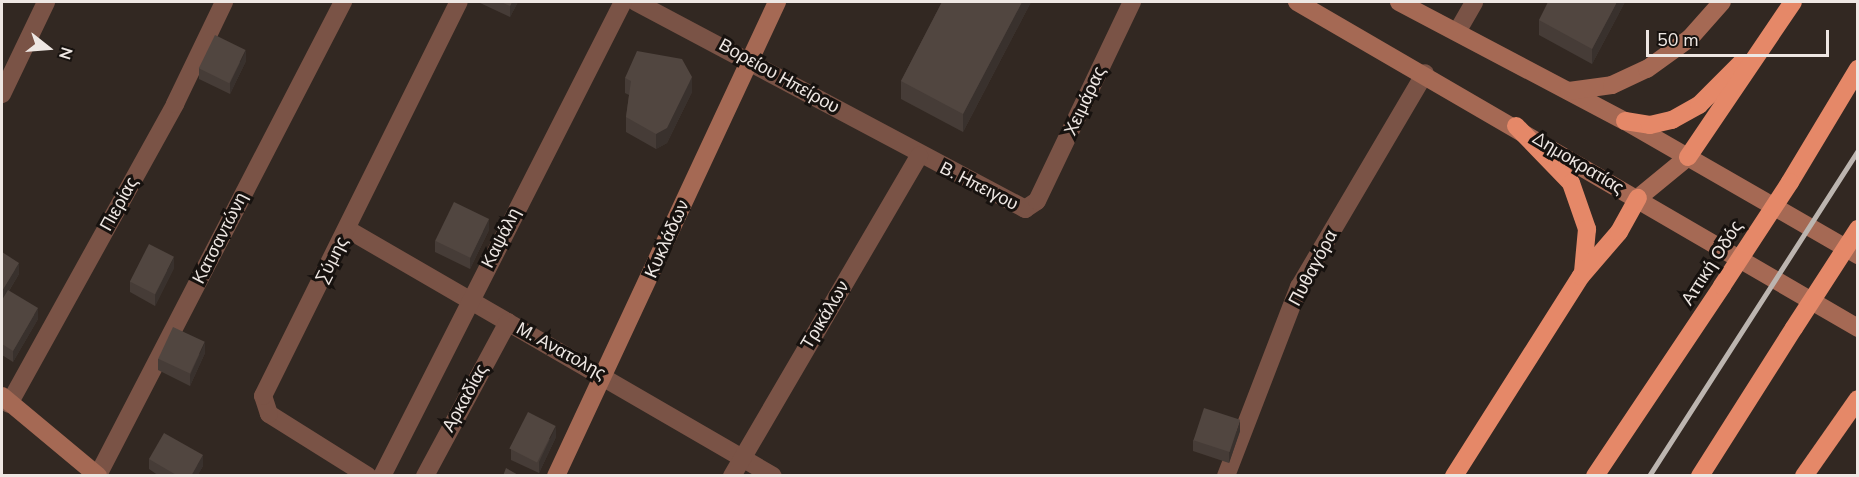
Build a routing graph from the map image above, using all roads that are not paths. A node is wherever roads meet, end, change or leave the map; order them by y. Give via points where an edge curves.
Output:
1 (46, 2) edge
2 (224, 2) edge
3 (343, 2) edge
4 (459, 2) edge
5 (623, 2) edge
6 (636, 2) edge
7 (777, 2) edge
8 (1132, 2) edge
9 (1297, 2) edge
10 (1399, 2) edge
11 (1474, 2) edge
12 (1722, 2) edge
13 (1793, 2) edge
14 (1457, 32) junction
15 (1766, 39) junction
16 (749, 57) junction
17 (1857, 69) edge
18 (1425, 73) junction
19 (2, 92) edge
20 (1566, 92) junction
21 (1625, 121) junction
22 (1516, 126) junction
23 (919, 156) junction
24 (1688, 157) junction
25 (1638, 198) junction
26 (1037, 201) joint
27 (347, 229) junction
28 (1857, 229) edge
29 (1857, 255) edge
30 (1581, 276) junction
31 (469, 300) junction
32 (507, 322) junction
33 (1857, 328) edge
34 (606, 376) junction
35 (1857, 399) edge
36 (5, 400) edge
37 (1857, 411) edge
38 (1833, 433) junction
39 (741, 457) junction
40 (98, 475) edge
41 (368, 476) edge
42 (382, 476) edge
43 (425, 476) edge
44 (556, 476) edge
45 (732, 476) edge
46 (773, 476) edge
47 (1226, 476) edge
48 (1454, 476) edge
49 (1595, 476) edge
50 (1700, 476) edge
51 (1804, 476) edge

1 - 19 street
2 - 36 street, Πιερίας via 175,104
3 - 40 street, Κατσαντώνη
4 - 27 street, Σύμης
5 - 31 street, Καψάλη
6 - 16 street, Βορείου Ηπείρου
7 - 16 main road, Κυκλάδων
8 - 26 street, Χειμάρας
9 - 18 main road, Δημοκρατίας
10 - 14 main road
11 - 14 street
12 - 20 main road via 1690,38 1647,69 1612,85
13 - 15 highway
14 - 20 main road
15 - 21 highway via 1699,105 1662,123
15 - 24 highway
16 - 23 street, Βορείου Ηπείρου
16 - 34 main road, Κυκλάδων
17 - 49 highway, Αττική Οδός, bridge via 1790,182
18 - 22 main road, Δημοκρατίας
18 - 47 street, Πυθαγόρα via 1299,287
20 - 21 main road
21 - 24 main road
22 - 25 main road, Δημοκρατίας
22 - 30 highway via 1571,183 1587,229 1588,253
23 - 26 street, Β. Ηπειγου via 1010,204 1025,209
23 - 39 street, Τρικάλων
24 - 25 main road
24 - 29 main road
25 - 30 highway via 1619,232
25 - 33 main road, Δημοκρατίας
27 - 31 street, Μ. Ανατολης
27 - 41 street, Σύμης via 263,396 269,414
28 - 50 highway, bridge
30 - 48 highway
31 - 32 street, Μ. Ανατολης
31 - 42 street, Καψάλη
32 - 34 street, Μ. Ανατολης
32 - 43 street, Αρκαδίας
34 - 39 street, Μ. Ανατολης
34 - 44 main road, Κυκλάδων
35 - 38 highway
36 - 40 main road
37 - 38 highway
38 - 51 highway
39 - 45 street, Τρικάλων
39 - 46 street, Μ. Ανατολης

